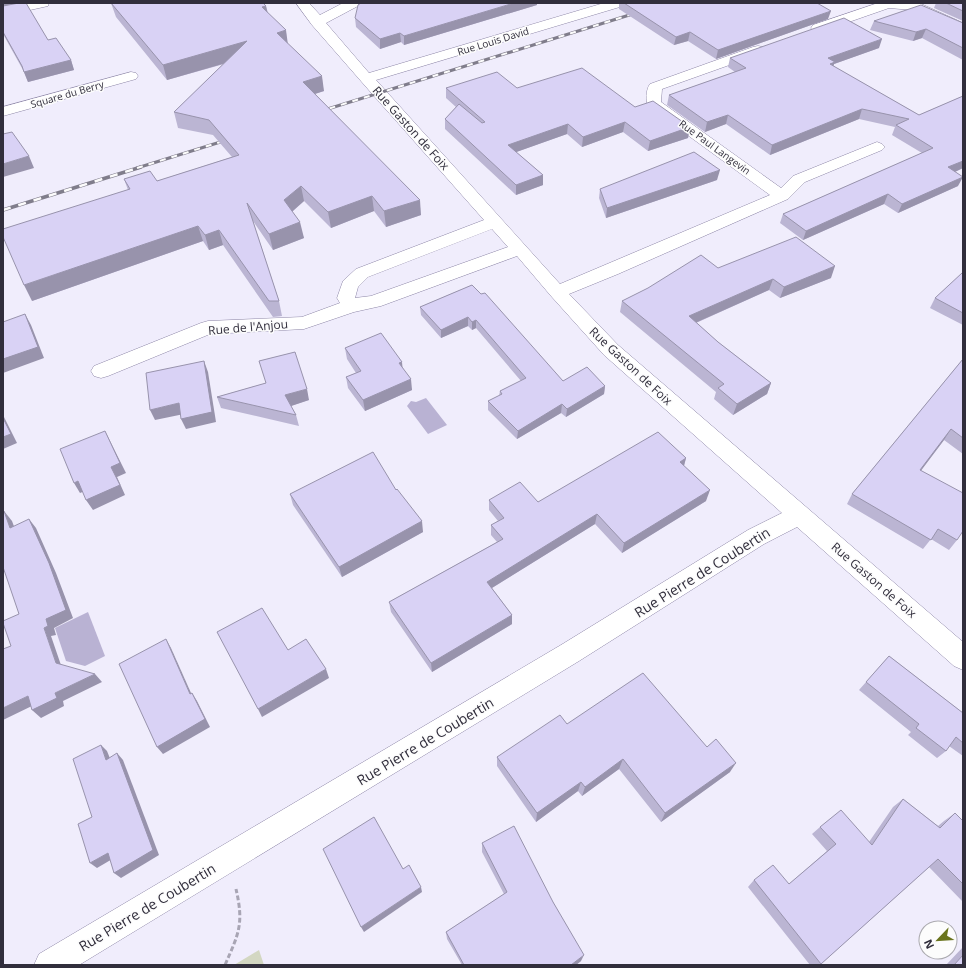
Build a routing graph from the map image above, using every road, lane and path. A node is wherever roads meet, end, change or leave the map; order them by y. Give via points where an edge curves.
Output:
1 (43, 3) edge
2 (302, 3) edge
3 (353, 3) edge
4 (618, 3) edge
5 (3, 12) edge
6 (317, 22) junction
7 (963, 28) edge
8 (805, 33) edge
9 (775, 44) edge
10 (131, 76) dead end
11 (368, 78) junction
12 (3, 112) edge
13 (877, 147) dead end
14 (782, 196) junction
15 (495, 222) junction
16 (520, 249) junction
17 (557, 292) junction
18 (351, 306) junction
19 (101, 371) dead end
20 (799, 515) junction
21 (963, 658) edge
22 (234, 882) dead end
23 (50, 965) edge
24 (225, 965) edge

1 - 5 street
2 - 6 street, Rue Gaston de Foix
3 - 6 street
4 - 11 street, Rue Louis David
6 - 11 street, Rue Gaston de Foix
7 - 8 street via 916,6 888,4
9 - 14 street, Rue Paul Langevin via 655,87 654,104
10 - 12 street, Square du Berry
11 - 15 street, Rue Gaston de Foix
13 - 14 street via 799,179
14 - 17 street
15 - 16 street, Rue Gaston de Foix
15 - 18 street via 362,273 349,285 346,298
16 - 17 street, Rue Gaston de Foix
16 - 18 street, Rue de l'Anjou via 374,302
17 - 20 street, Rue Gaston de Foix via 611,350
18 - 19 street, Rue de l'Anjou via 304,323 208,328
20 - 21 street, Rue Gaston de Foix
20 - 23 street, Rue Pierre de Coubertin via 756,537 563,658
22 - 24 path via 241,910 239,934

